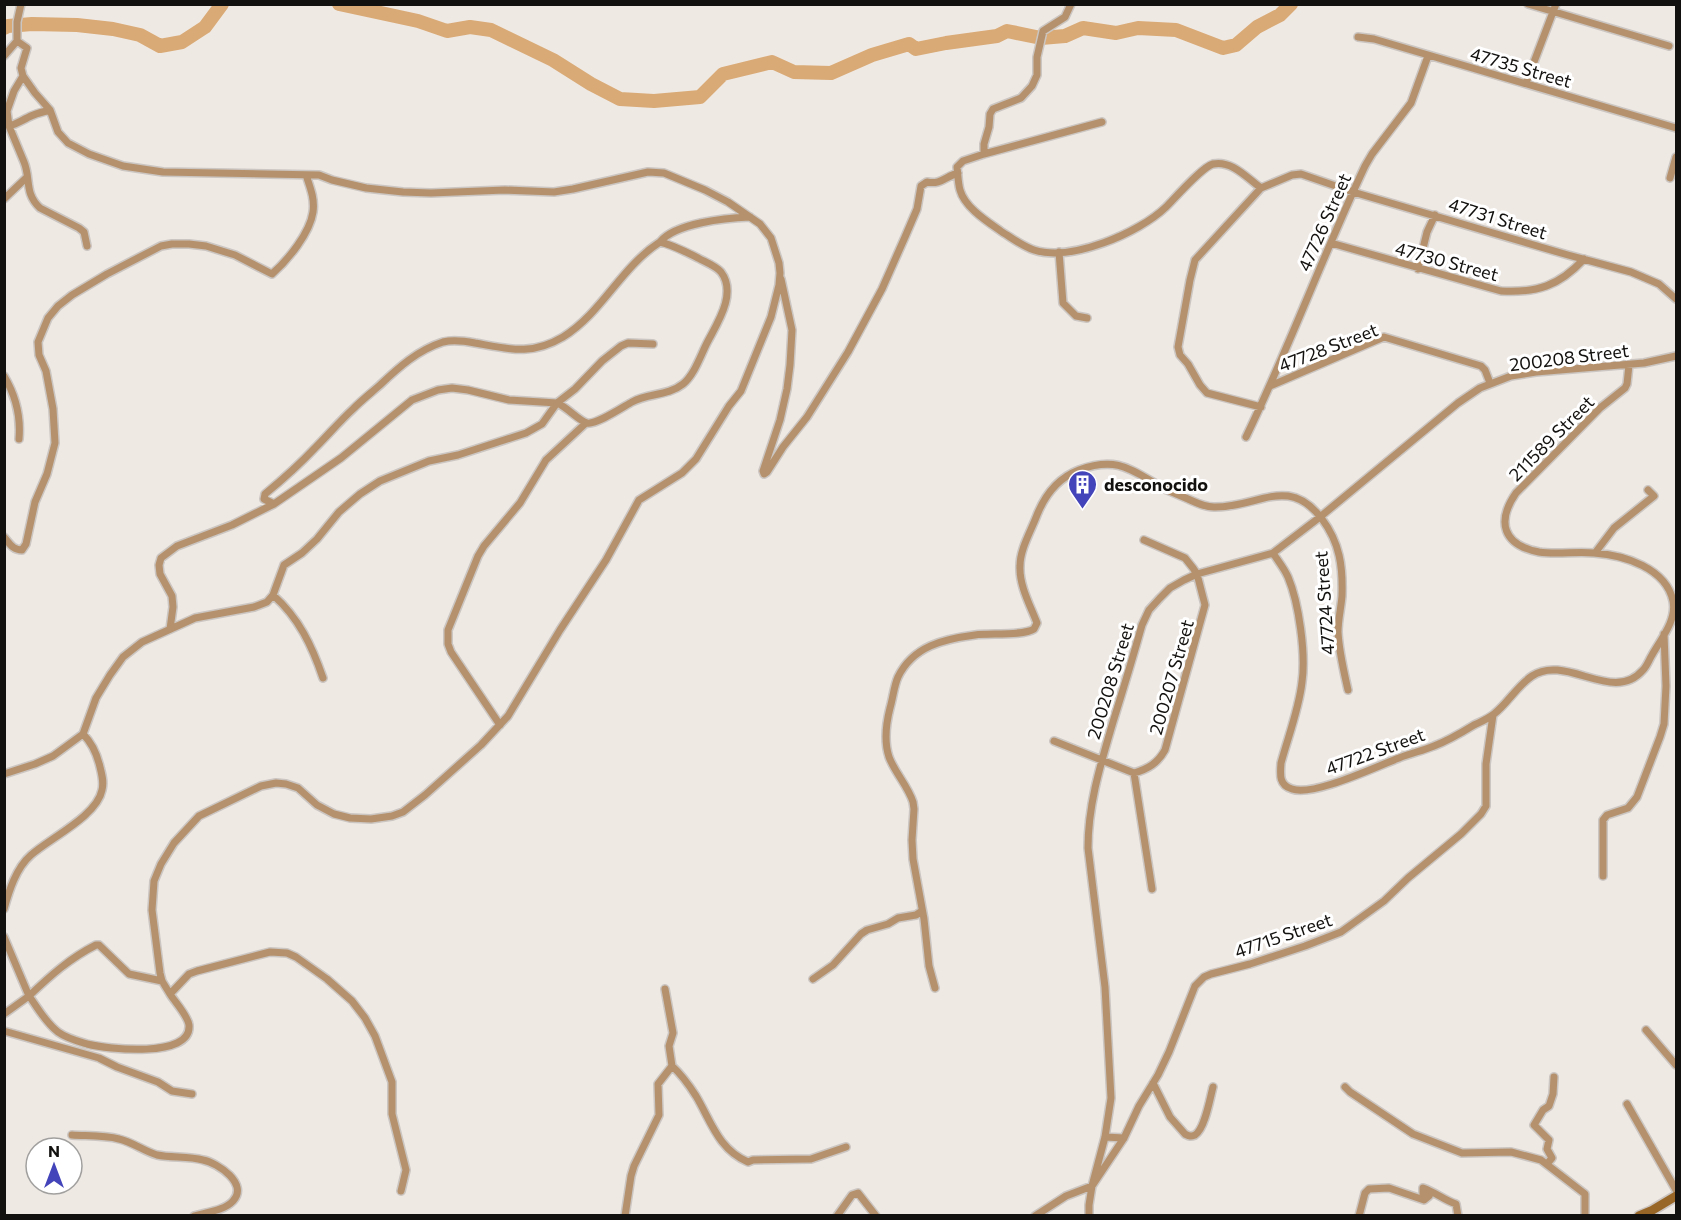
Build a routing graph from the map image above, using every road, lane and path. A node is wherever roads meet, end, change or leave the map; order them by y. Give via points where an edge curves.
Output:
1 (21, 4) edge
2 (1071, 4) edge
3 (1528, 4) edge
4 (1556, 4) edge
5 (1553, 12) junction
6 (1358, 37) dead end
7 (17, 41) junction
8 (1669, 46) dead end
9 (4, 56) edge
10 (1428, 56) junction
11 (24, 76) junction
12 (1526, 83) junction
13 (50, 110) junction
14 (1102, 122) dead end
15 (9, 126) junction
16 (1677, 128) edge
17 (984, 154) junction
18 (1677, 157) edge
19 (954, 174) junction
20 (306, 175) junction
21 (26, 178) junction
22 (1670, 178) dead end
23 (1261, 188) junction
24 (1353, 192) junction
25 (4, 199) edge
26 (1435, 215) junction
27 (752, 217) junction
28 (660, 242) junction
29 (1331, 243) junction
30 (87, 246) dead end
31 (1059, 252) junction
32 (1584, 259) junction
33 (1418, 269) junction
34 (780, 273) junction
35 (1677, 299) edge
36 (1087, 318) dead end
37 (653, 344) dead end
38 (1677, 356) edge
39 (1629, 365) junction
40 (4, 376) edge
41 (1490, 383) junction
42 (1270, 386) junction
43 (557, 403) junction
44 (1261, 407) junction
45 (586, 423) junction
46 (1246, 437) dead end
47 (19, 439) dead end
48 (1648, 490) dead end
49 (274, 504) junction
50 (1320, 517) junction
51 (4, 537) edge
52 (1144, 540) dead end
53 (1595, 552) junction
54 (1273, 553) junction
55 (1197, 574) junction
56 (273, 595) junction
57 (170, 629) junction
58 (1666, 632) junction
59 (323, 678) dead end
60 (1348, 690) dead end
61 (1493, 715) junction
62 (500, 725) junction
63 (83, 734) junction
64 (1054, 741) dead end
65 (1101, 761) junction
66 (1134, 773) junction
67 (4, 774) edge
68 (1603, 876) dead end
69 (1152, 889) dead end
70 (4, 909) edge
71 (922, 911) junction
72 (4, 937) edge
73 (813, 979) dead end
74 (162, 981) junction
75 (935, 988) dead end
76 (665, 989) dead end
77 (170, 994) junction
78 (29, 996) junction
79 (4, 1014) edge
80 (1646, 1030) dead end
81 (4, 1031) edge
82 (1677, 1065) edge
83 (672, 1066) junction
84 (1554, 1077) dead end
85 (1153, 1083) junction
86 (1213, 1087) dead end
87 (1345, 1087) dead end
88 (192, 1094) dead end
89 (1627, 1104) dead end
90 (72, 1135) dead end
91 (1105, 1137) junction
92 (1124, 1138) junction
93 (846, 1148) dead end
94 (1547, 1164) junction
95 (1092, 1186) junction
96 (1677, 1190) edge
97 (401, 1191) dead end
98 (1677, 1196) edge
99 (194, 1215) edge
100 (625, 1215) edge
101 (837, 1215) edge
102 (876, 1215) edge
103 (1035, 1215) edge
104 (1089, 1215) edge
105 (1359, 1215) edge
106 (1458, 1215) edge
107 (1585, 1215) edge
108 (1639, 1215) edge

1 - 7 street
2 - 17 street via 1065,16 1043,32 1032,86 1020,98 990,114
3 - 5 street
4 - 5 street
5 - 8 street
5 - 12 street
6 - 10 street, 47735 Street
7 - 9 street
7 - 11 street via 27,48 21,68
10 - 12 street, 47735 Street
10 - 24 street, 47726 Street via 1411,103 1372,154
11 - 13 street
11 - 15 street via 7,111
12 - 16 street, 47735 Street
13 - 15 street
13 - 20 street via 58,132 68,144 123,166 163,172
14 - 17 street
15 - 21 street via 24,162
17 - 19 street via 963,161
18 - 22 street
19 - 31 street via 963,198 993,225 1035,250
19 - 34 street via 939,183 921,186 917,209 905,237 848,352 807,417 764,474 787,389 792,337
20 - 27 street via 403,192 554,192 653,171 705,190
20 - 51 street via 313,213 298,246 272,274 235,255 206,246 161,246 58,306 38,342 53,409 54,443 47,474 22,550 14,548
21 - 25 street
21 - 30 street via 35,203 84,232
23 - 24 street, 47731 Street via 1301,174
23 - 31 street via 1228,165 1212,165 1163,210 1132,230 1086,248
23 - 44 street via 1193,264 1179,342 1179,352 1207,393
24 - 26 street, 47731 Street
24 - 29 street, 47726 Street
26 - 32 street, 47731 Street
26 - 33 street
27 - 28 street via 707,222 671,233
27 - 34 street via 771,238
28 - 45 street via 721,272 727,294 722,314 682,385 665,393 640,397
28 - 49 street via 630,266 585,319 553,342 520,350 447,341 408,359 265,494 264,499
29 - 33 street, 47730 Street
29 - 42 street, 47726 Street
31 - 36 street via 1063,303 1076,316
32 - 33 street, 47730 Street via 1560,280 1529,291 1501,291
32 - 35 street, 47731 Street via 1646,277
34 - 62 street via 771,316 741,391 696,459 639,500 606,560
37 - 43 street via 621,346
38 - 39 street, 200208 Street
39 - 41 street, 200208 Street via 1536,372
39 - 53 street, 211589 Street via 1625,388 1516,493 1508,505 1504,525 1513,540 1531,550
40 - 47 street via 14,392
41 - 42 street, 47728 Street via 1481,366 1384,338
41 - 50 street, 200208 Street via 1458,403
42 - 44 street, 47726 Street
43 - 45 street
43 - 49 street via 509,400 452,388 424,394
43 - 56 street via 542,424 526,433 429,461 380,481 360,494 317,539 285,565
44 - 46 street, 47726 Street
45 - 62 street via 546,460 520,503 484,546 448,630 451,652
48 - 53 street via 1654,496 1614,528
49 - 57 street via 177,546 161,558 160,574 172,596
50 - 54 street, 200208 Street
50 - 60 street, 47724 Street via 1336,542 1340,558 1342,596 1338,633
50 - 71 street, 47724 Street via 1307,503 1291,495 1225,507 1203,506 1117,465 1092,466 1053,486 1021,556 1021,578 1037,622 1034,629 966,636 928,646 908,661 898,678 888,717 887,747 913,802 913,859
52 - 55 street via 1185,558
53 - 58 street, 211589 Street via 1643,566 1664,580 1674,605
54 - 55 street, 200208 Street
54 - 61 street, 47722 Street via 1292,588 1304,659 1302,686 1281,763 1283,784 1297,790 1336,782 1436,745
55 - 65 street, 200208 Street via 1170,588 1149,610
55 - 66 street, 200207 Street via 1205,611 1165,750 1152,765
56 - 57 street via 261,605 195,618
56 - 59 street via 304,633
57 - 63 street via 142,642 123,657 96,698
58 - 61 street, 47722 Street via 1643,671 1634,678 1606,682 1549,669 1529,678
58 - 68 street via 1664,724 1637,797 1628,808 1603,820
61 - 85 street, 47715 Street via 1486,764 1486,806 1481,814 1384,901 1341,932 1199,981
62 - 74 street via 425,795 392,816 371,819 334,814 298,788 276,783 261,786 199,816 174,843 154,881 152,910
63 - 67 street via 53,756
63 - 70 street via 97,755 102,792 89,811 30,856 9,888
64 - 65 street
65 - 66 street
65 - 91 street, 200208 Street via 1091,804 1088,848 1106,987 1111,1098
66 - 69 street
71 - 73 street via 867,930 833,965
71 - 75 street
72 - 78 street
74 - 77 street
74 - 78 street via 129,974 96,945 60,968
76 - 83 street via 674,1033 669,1046
77 - 78 street via 188,1021 184,1039 168,1047 122,1049 72,1040 45,1020
77 - 97 street via 189,974 270,952 296,957 327,979 365,1018 392,1082 392,1114 406,1170
78 - 79 street
80 - 82 street
81 - 88 street via 99,1058 172,1091
83 - 93 street via 696,1096 719,1138 740,1159 811,1159
83 - 100 street via 658,1084 659,1114 634,1166
84 - 94 street via 1549,1106 1542,1110 1534,1125 1549,1140 1547,1149 1552,1158
85 - 86 street via 1170,1116 1188,1136 1198,1131
85 - 92 street, 47715 Street
87 - 94 street via 1413,1134 1462,1153 1511,1152
89 - 96 street
90 - 99 street via 118,1139 161,1155 205,1160 230,1174 237,1187 232,1202
91 - 92 street
91 - 95 street, 200208 Street
92 - 95 street, 47715 Street
94 - 107 street via 1585,1194
95 - 103 street
95 - 104 street, 200208 Street
98 - 108 street
101 - 102 street via 852,1194 858,1193
105 - 106 street via 1369,1189 1389,1188 1424,1200 1429,1196 1423,1194 1423,1188 1437,1193 1456,1204

